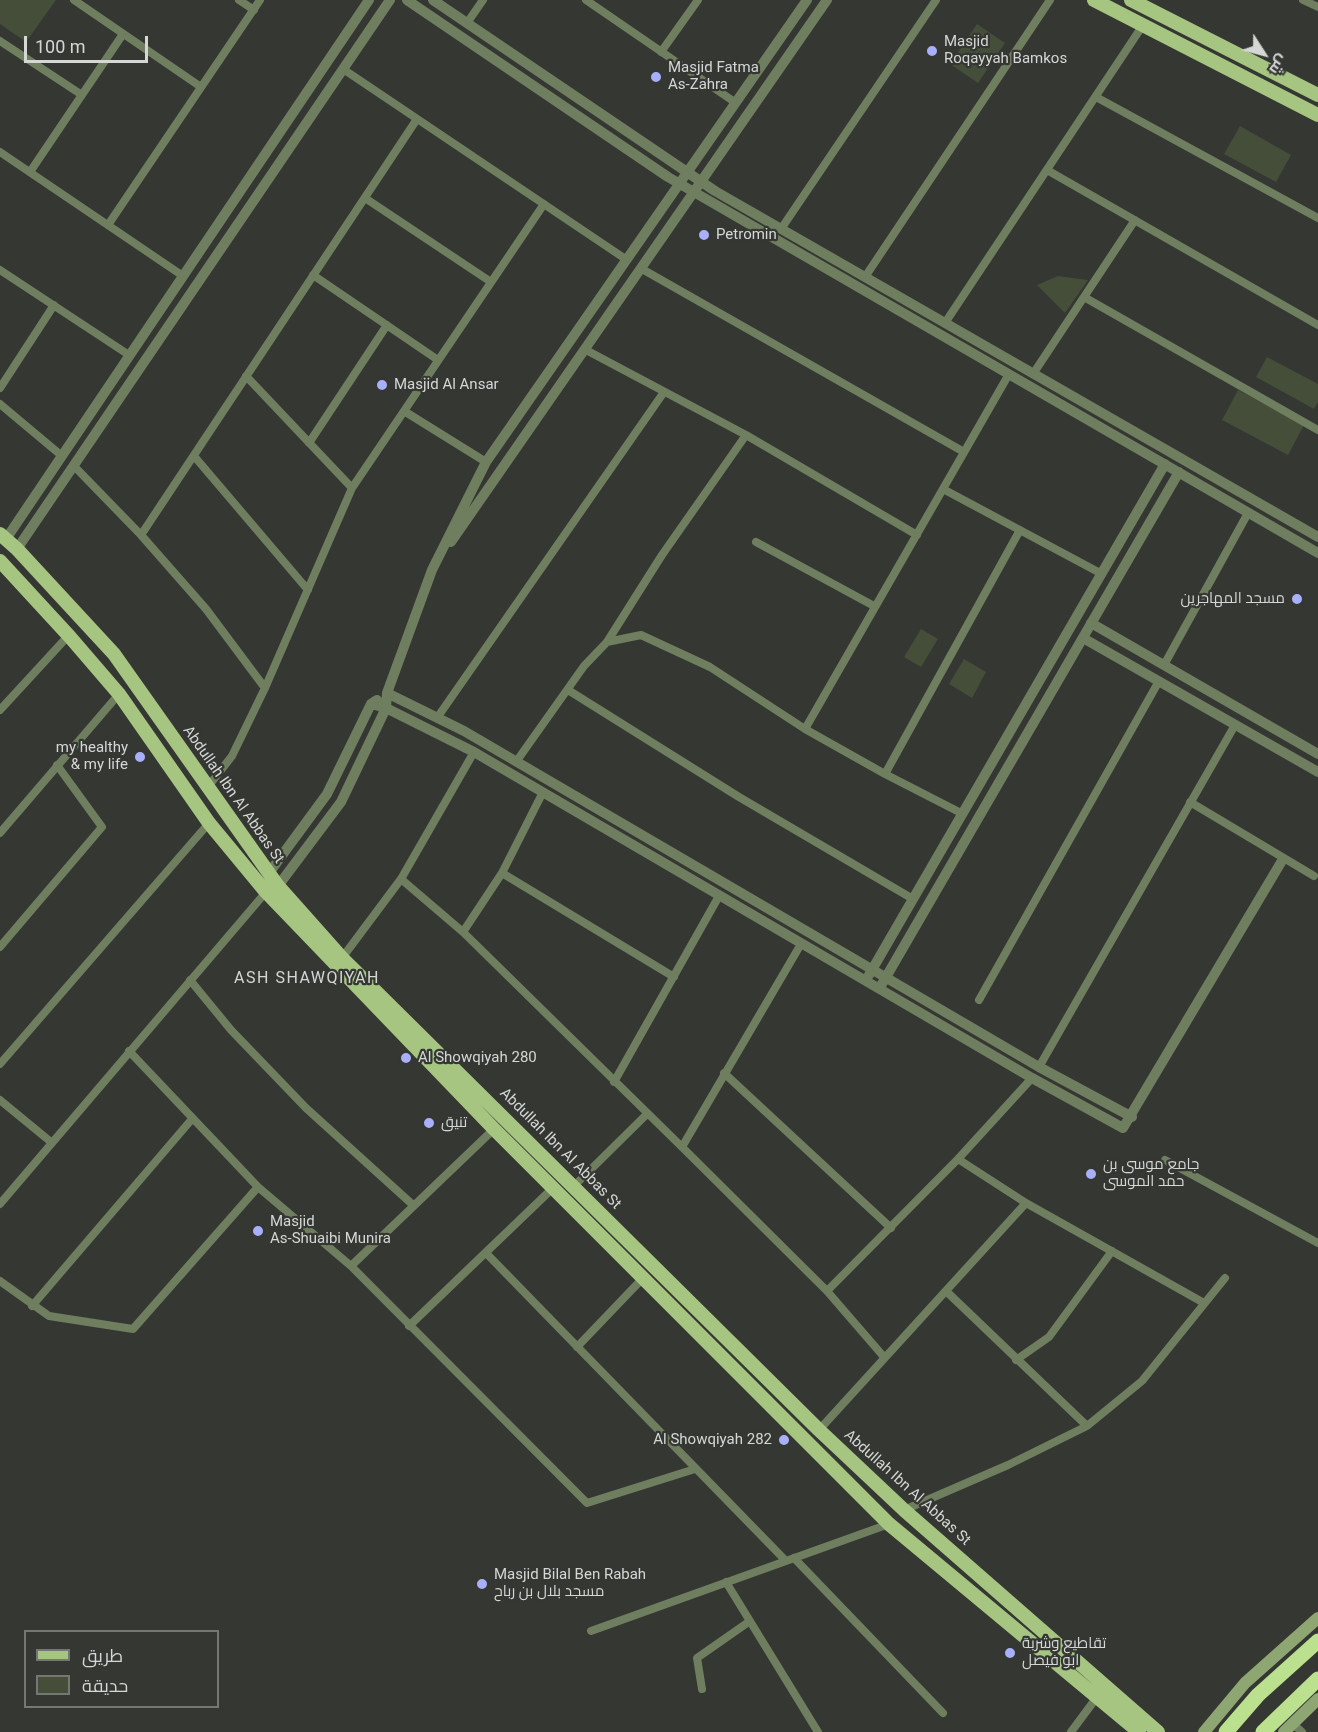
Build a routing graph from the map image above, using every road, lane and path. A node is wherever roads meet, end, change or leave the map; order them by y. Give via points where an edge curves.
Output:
1 (74, 0) edge
2 (240, 0) edge
3 (260, 0) edge
4 (369, 0) edge
5 (390, 0) edge
6 (407, 0) edge
7 (433, 0) edge
8 (483, 0) edge
9 (698, 0) edge
10 (807, 0) edge
11 (827, 0) edge
12 (936, 0) edge
13 (1050, 0) edge
14 (1094, 0) edge
15 (1131, 0) edge
16 (1304, 0) edge
17 (591, 1) edge
18 (1318, 7) edge
19 (254, 10) junction
20 (467, 23) junction
21 (1143, 25) junction
22 (123, 34) junction
23 (0, 41) edge
24 (661, 52) junction
25 (343, 69) junction
26 (201, 87) junction
27 (1313, 93) edge
28 (82, 95) junction
29 (1096, 97) junction
30 (736, 103) junction
31 (1300, 106) junction
32 (1318, 115) edge
33 (417, 119) junction
34 (0, 152) edge
35 (1047, 170) junction
36 (30, 172) junction
37 (687, 173) junction
38 (702, 182) junction
39 (680, 184) junction
40 (695, 192) junction
41 (364, 198) junction
42 (544, 204) junction
43 (1318, 218) edge
44 (1135, 220) junction
45 (108, 225) junction
46 (782, 229) junction
47 (627, 260) junction
48 (642, 269) junction
49 (0, 270) edge
50 (314, 275) junction
51 (183, 276) junction
52 (865, 278) junction
53 (491, 282) junction
54 (1084, 297) junction
55 (54, 306) junction
56 (945, 323) junction
57 (387, 325) junction
58 (1318, 325) edge
59 (586, 350) junction
60 (129, 355) junction
61 (438, 360) junction
62 (1009, 374) junction
63 (1033, 374) junction
64 (246, 376) junction
65 (0, 388) edge
66 (664, 392) junction
67 (0, 405) edge
68 (404, 411) junction
69 (1318, 430) edge
70 (746, 435) junction
71 (309, 443) junction
72 (964, 452) junction
73 (62, 456) junction
74 (194, 456) junction
75 (486, 462) junction
76 (1165, 464) junction
77 (74, 466) junction
78 (1179, 472) junction
79 (352, 488) junction
80 (944, 489) junction
81 (1248, 513) junction
82 (1020, 530) junction
83 (141, 535) junction
84 (917, 535) junction
85 (3, 536) edge
86 (1318, 537) edge
87 (756, 542) dead end
88 (17, 549) junction
89 (1318, 553) edge
90 (0, 561) edge
91 (432, 570) junction
92 (1101, 574) junction
93 (308, 590) junction
94 (874, 606) junction
95 (1091, 623) junction
96 (69, 635) junction
97 (1083, 638) junction
98 (607, 642) junction
99 (1164, 665) junction
100 (1159, 681) junction
101 (265, 688) junction
102 (568, 690) junction
103 (387, 693) junction
104 (119, 694) junction
105 (371, 704) junction
106 (1, 706) edge
107 (386, 708) junction
108 (437, 718) junction
109 (1235, 725) junction
110 (805, 729) junction
111 (474, 752) junction
112 (1318, 754) edge
113 (516, 762) junction
114 (57, 765) junction
115 (1318, 772) edge
116 (885, 774) junction
117 (207, 788) junction
118 (543, 792) junction
119 (1190, 802) junction
120 (963, 814) junction
121 (209, 823) junction
122 (0, 833) edge
123 (1283, 859) junction
124 (269, 873) junction
125 (502, 873) junction
126 (1314, 876) dead end
127 (401, 879) junction
128 (272, 889) junction
129 (719, 896) junction
130 (913, 899) junction
131 (463, 932) junction
132 (801, 944) junction
133 (0, 947) edge
134 (342, 958) junction
135 (871, 969) junction
136 (674, 977) junction
137 (885, 978) junction
138 (190, 980) junction
139 (866, 981) junction
140 (879, 989) junction
141 (979, 1000) dead end
142 (129, 1052) junction
143 (0, 1064) edge
144 (1038, 1067) junction
145 (724, 1074) junction
146 (1032, 1078) junction
147 (614, 1082) junction
148 (0, 1100) edge
149 (647, 1114) junction
150 (1132, 1117) junction
151 (192, 1119) junction
152 (494, 1129) junction
153 (51, 1142) junction
154 (682, 1147) junction
155 (958, 1159) junction
156 (1165, 1160) dead end
157 (574, 1185) junction
158 (258, 1186) junction
159 (554, 1187) junction
160 (1026, 1203) junction
161 (0, 1204) edge
162 (413, 1205) junction
163 (891, 1228) junction
164 (1318, 1243) edge
165 (1112, 1251) junction
166 (486, 1253) junction
167 (351, 1266) junction
168 (644, 1277) junction
169 (1225, 1278) dead end
170 (0, 1281) edge
171 (827, 1291) junction
172 (946, 1291) junction
173 (1204, 1304) junction
174 (32, 1306) junction
175 (410, 1326) junction
176 (577, 1347) junction
177 (884, 1357) junction
178 (1017, 1360) junction
179 (1088, 1426) junction
180 (819, 1430) junction
181 (694, 1469) junction
182 (904, 1510) junction
183 (889, 1524) junction
184 (790, 1559) junction
185 (726, 1582) junction
186 (1318, 1618) edge
187 (750, 1621) junction
188 (591, 1630) dead end
189 (1318, 1641) edge
190 (1318, 1679) edge
191 (702, 1689) dead end
192 (1097, 1697) junction
193 (1318, 1699) edge
194 (943, 1713) dead end
195 (1288, 1728) edge
196 (818, 1732) edge
197 (1071, 1732) edge
198 (1139, 1732) edge
199 (1158, 1732) edge
200 (1204, 1732) edge
201 (1226, 1732) edge
202 (1263, 1732) edge
203 (1302, 1732) edge

1 - 22 street
2 - 19 street
3 - 19 street
4 - 51 street
5 - 25 street
6 - 39 street
7 - 20 street
8 - 20 street
9 - 24 street
10 - 30 street
11 - 38 street
12 - 46 street
13 - 52 street
14 - 21 main road
15 - 27 main road
16 - 18 street
17 - 24 street
19 - 26 street
20 - 37 street
21 - 29 street
21 - 31 main road
22 - 26 street
22 - 28 street
23 - 28 street
24 - 30 street
25 - 33 street
25 - 77 street
26 - 45 street
27 - 31 main road
28 - 36 street
29 - 35 street
29 - 43 street
30 - 37 street
31 - 32 main road
33 - 41 street
33 - 42 street
34 - 36 street
35 - 44 street
35 - 56 street
36 - 45 street
37 - 38 street
37 - 39 street
38 - 40 street
38 - 46 street
39 - 40 street
39 - 47 street
40 - 48 street
40 - 62 street
41 - 50 street
41 - 53 street
42 - 47 street
42 - 53 street
44 - 54 street
44 - 58 street
45 - 51 street
46 - 52 street
47 - 75 street
48 - 59 street
48 - 72 street
49 - 55 street
50 - 57 street
50 - 64 street
51 - 60 street
52 - 56 street
53 - 61 street
54 - 63 street
54 - 69 street
55 - 60 street
55 - 65 street
56 - 63 street
57 - 61 street
57 - 71 street
59 - 66 street
59 - 91 street
60 - 73 street
61 - 68 street
62 - 72 street
62 - 76 street
63 - 86 street
64 - 71 street
64 - 74 street
66 - 70 street
66 - 108 street
67 - 73 street
68 - 75 street
68 - 79 street
70 - 84 street
70 - 98 street
71 - 79 street
72 - 80 street
73 - 85 street
74 - 83 street
74 - 93 street
75 - 91 street
76 - 78 street
76 - 92 street
77 - 83 street
77 - 88 street
78 - 81 street
78 - 95 street
79 - 93 street
80 - 82 street
80 - 84 street
81 - 89 street
81 - 99 street
82 - 92 street
82 - 116 street
83 - 101 street via 206,609
84 - 94 street
85 - 88 main road, Abdullah Ibn Al Abbas St
87 - 94 street
88 - 117 main road, Abdullah Ibn Al Abbas St via 114,654
90 - 96 main road, Abdullah Ibn Al Abbas St
91 - 103 street
92 - 120 street
93 - 101 street
94 - 110 street
95 - 97 street
95 - 99 street
96 - 104 main road, Abdullah Ibn Al Abbas St
96 - 106 street
97 - 100 street
97 - 137 street
98 - 102 street
98 - 110 street via 641,635 710,667
99 - 112 street
100 - 109 street
100 - 141 street
101 - 117 street via 232,756
102 - 113 street
102 - 130 street
103 - 105 street
103 - 107 street
103 - 108 street
104 - 114 street
104 - 121 main road, Abdullah Ibn Al Abbas St
105 - 107 street
105 - 124 street via 327,794
107 - 111 street
107 - 128 street via 341,802
108 - 113 street
109 - 115 street
109 - 119 street
110 - 116 street
111 - 118 street
111 - 127 street
113 - 135 street
114 - 122 street
114 - 133 street via 102,827
116 - 120 street
117 - 124 main road, Abdullah Ibn Al Abbas St
118 - 125 street
118 - 129 street
119 - 123 street
119 - 144 street
120 - 130 street
121 - 128 main road, Abdullah Ibn Al Abbas St
121 - 143 street
123 - 126 street
123 - 150 street
124 - 128 main road, Abdullah Ibn Al Abbas St
125 - 131 street
125 - 136 street
127 - 131 street
127 - 134 street
128 - 134 main road, Abdullah Ibn Al Abbas St
128 - 138 street
128 - 152 main road, Abdullah Ibn Al Abbas St
129 - 132 street
129 - 136 street
130 - 135 street
131 - 147 street
132 - 139 street
132 - 145 street
134 - 157 main road, Abdullah Ibn Al Abbas St
135 - 137 street
135 - 139 street
136 - 147 street
137 - 140 street
137 - 144 street
138 - 142 street
138 - 162 street via 231,1030 306,1108
139 - 140 street
140 - 146 street
142 - 151 street
142 - 153 street
144 - 150 street
145 - 154 street
145 - 163 street
146 - 150 street via 1123,1128
146 - 155 street
147 - 149 street
148 - 153 street
149 - 154 street
149 - 157 street
151 - 158 street
151 - 174 street
152 - 159 main road, Abdullah Ibn Al Abbas St
152 - 162 street
153 - 161 street
154 - 171 street
155 - 160 street
155 - 163 street
156 - 164 street
157 - 180 main road, Abdullah Ibn Al Abbas St
158 - 167 street
158 - 174 street via 133,1329 74,1322 48,1316
159 - 166 street
159 - 168 main road, Abdullah Ibn Al Abbas St
160 - 165 street
160 - 172 street
162 - 167 street
163 - 171 street
165 - 173 street
165 - 178 street via 1049,1337
166 - 175 street
166 - 176 street
167 - 175 street
168 - 176 street
168 - 183 main road, Abdullah Ibn Al Abbas St
169 - 173 street
170 - 174 street
171 - 177 street
172 - 177 street
172 - 178 street
173 - 179 street via 1142,1381
175 - 181 street via 587,1503
176 - 181 street
177 - 180 street
178 - 179 street
179 - 182 street
180 - 182 main road, Abdullah Ibn Al Abbas St
181 - 184 street
182 - 199 main road, Abdullah Ibn Al Abbas St
183 - 184 street
183 - 192 main road, Abdullah Ibn Al Abbas St
184 - 185 street
184 - 194 street
185 - 187 street
185 - 188 street
186 - 200 main road via 1245,1683
187 - 191 street via 697,1658
187 - 196 street
189 - 201 highway via 1258,1695
190 - 202 highway
192 - 197 street
192 - 198 main road, Abdullah Ibn Al Abbas St
193 - 195 main road
195 - 203 street

